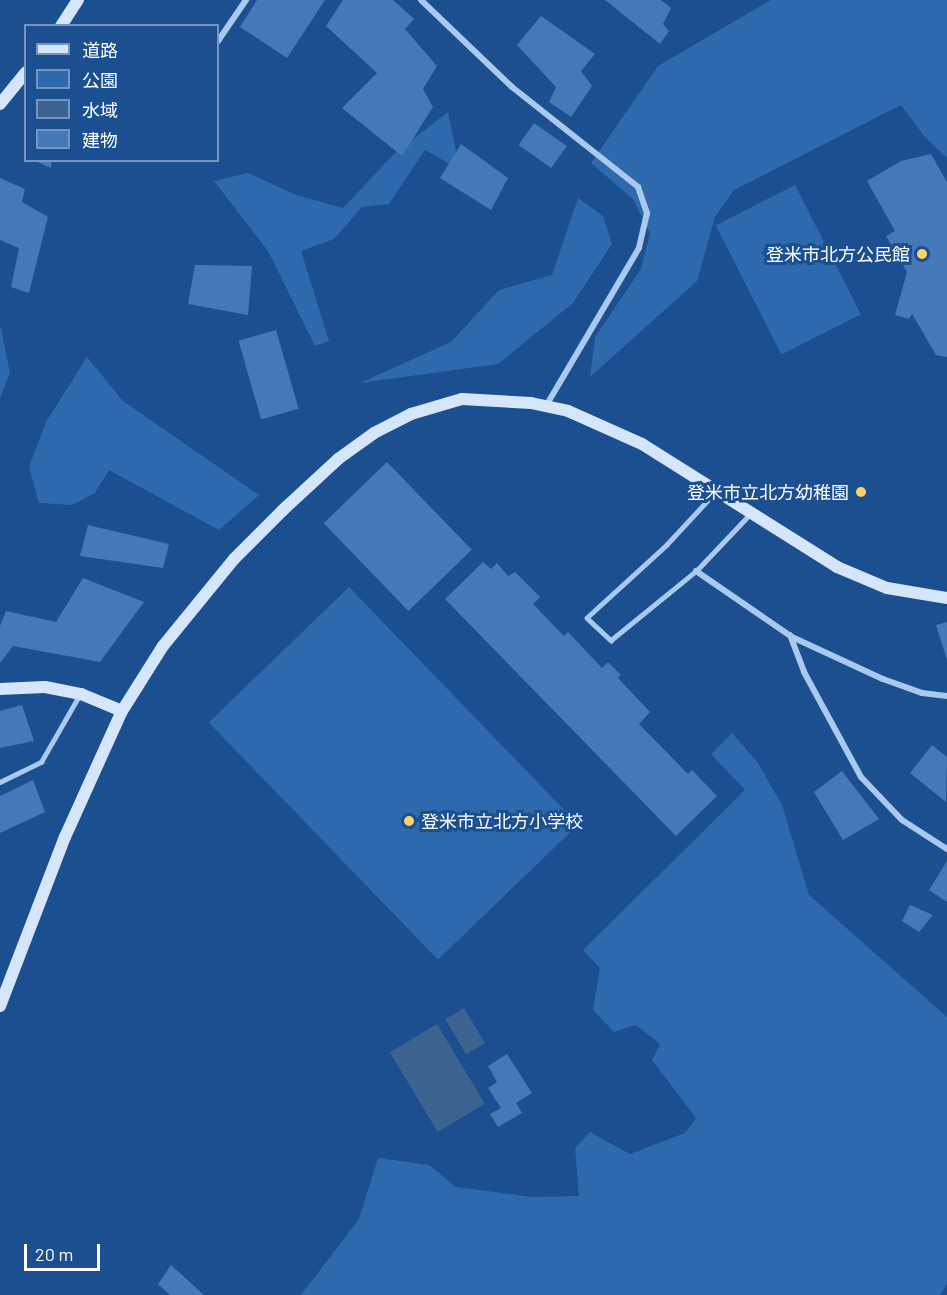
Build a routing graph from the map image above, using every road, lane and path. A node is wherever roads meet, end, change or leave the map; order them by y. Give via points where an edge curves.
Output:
1 (78, 0) edge
2 (246, 0) edge
3 (421, 0) edge
4 (62, 24) edge
5 (219, 40) edge
6 (24, 74) edge
7 (0, 104) edge
8 (546, 406) junction
9 (716, 492) junction
10 (750, 514) junction
11 (696, 571) junction
12 (947, 598) edge
13 (790, 635) junction
14 (0, 689) edge
15 (81, 694) junction
16 (947, 696) edge
17 (122, 711) junction
18 (0, 782) edge
19 (947, 849) edge
20 (0, 1006) edge

1 - 4 street
2 - 5 street
3 - 8 street via 512,87 638,187 647,213 639,248
6 - 7 street
8 - 9 street via 596,422 642,444
8 - 17 street via 462,399 411,414 374,433 338,459 234,559 163,646
9 - 10 street
9 - 11 lane via 667,545 587,618 611,640
10 - 11 lane
10 - 12 street via 837,567 887,588
11 - 13 street
13 - 16 street via 883,678 922,693
13 - 19 street via 804,672 861,777 902,820
14 - 15 street via 45,687
15 - 17 street
15 - 18 lane via 41,762
17 - 20 street via 65,837

